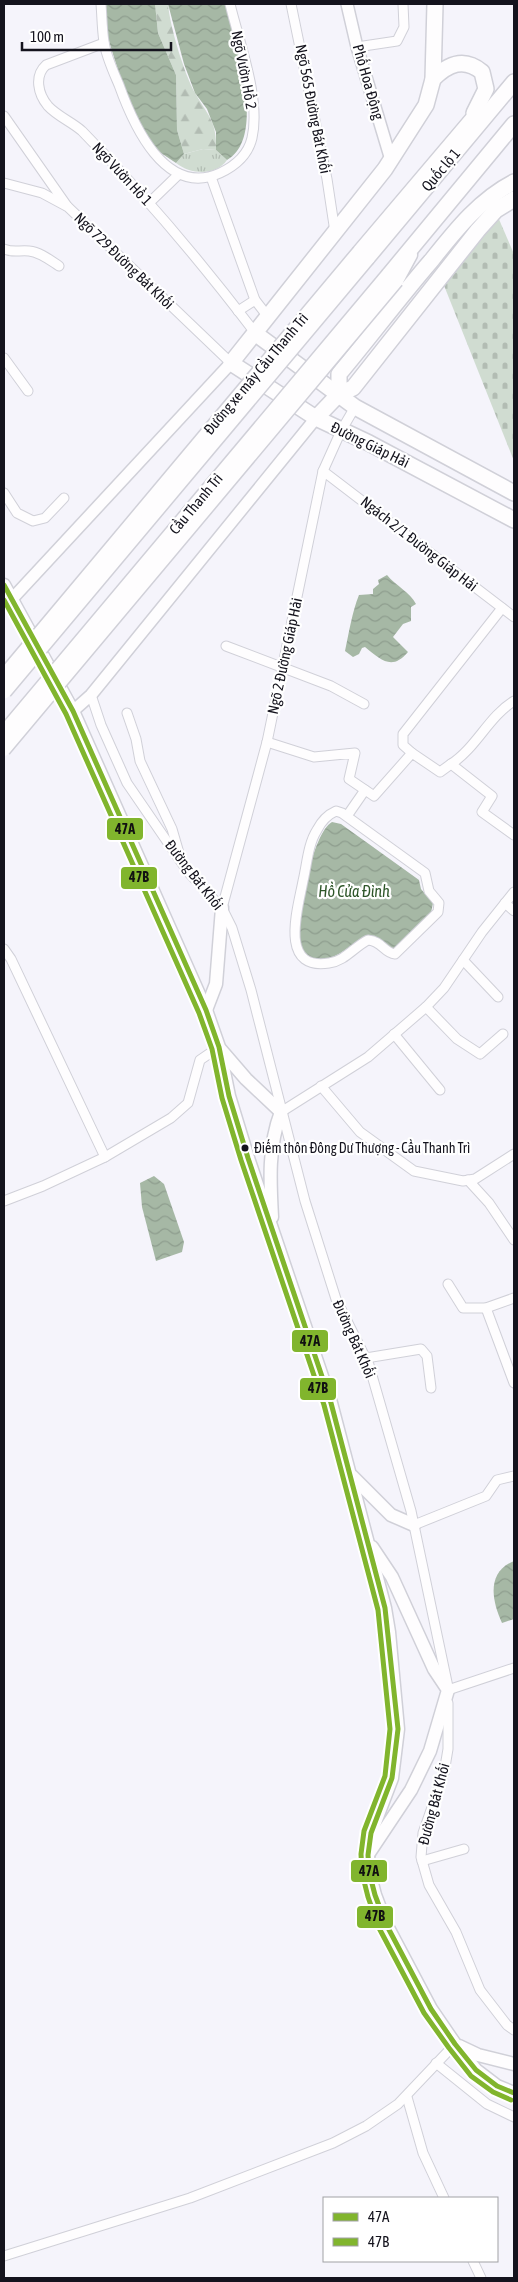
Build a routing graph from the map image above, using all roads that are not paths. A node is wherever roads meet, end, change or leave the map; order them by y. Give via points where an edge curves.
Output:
1 (101, 4) edge
2 (230, 4) edge
3 (292, 4) edge
4 (347, 4) edge
5 (403, 4) edge
6 (430, 4) edge
7 (435, 4) edge
8 (434, 34) junction
9 (104, 43) junction
10 (357, 47) junction
11 (433, 79) junction
12 (514, 81) edge
13 (474, 113) junction
14 (4, 116) edge
15 (514, 124) edge
16 (514, 135) edge
17 (514, 139) edge
18 (390, 160) junction
19 (179, 174) junction
20 (211, 177) junction
21 (471, 177) junction
22 (514, 182) edge
23 (4, 183) edge
24 (514, 199) edge
25 (149, 203) junction
26 (68, 207) junction
27 (333, 214) junction
28 (350, 215) junction
29 (335, 232) junction
30 (4, 249) edge
31 (363, 254) junction
32 (59, 266) dead end
33 (393, 278) junction
34 (256, 300) junction
35 (238, 311) junction
36 (269, 318) junction
37 (256, 334) junction
38 (4, 358) edge
39 (231, 363) junction
40 (28, 391) dead end
41 (339, 394) junction
42 (356, 408) junction
43 (316, 418) junction
44 (341, 430) junction
45 (323, 471) junction
46 (4, 493) edge
47 (514, 493) edge
48 (64, 498) dead end
49 (514, 520) edge
50 (4, 585) edge
51 (8, 603) edge
52 (502, 608) junction
53 (514, 618) edge
54 (226, 646) dead end
55 (283, 668) junction
56 (4, 675) edge
57 (4, 691) edge
58 (91, 695) junction
59 (514, 701) edge
60 (364, 704) dead end
61 (73, 711) junction
62 (126, 713) dead end
63 (4, 734) edge
64 (267, 742) junction
65 (4, 750) edge
66 (412, 753) junction
67 (451, 764) junction
68 (365, 790) junction
69 (347, 816) junction
70 (514, 835) edge
71 (182, 862) junction
72 (514, 892) edge
73 (505, 903) junction
74 (222, 908) junction
75 (514, 911) edge
76 (4, 949) edge
77 (462, 960) junction
78 (498, 997) dead end
79 (426, 1007) junction
80 (206, 1010) junction
81 (394, 1034) junction
82 (503, 1034) dead end
83 (219, 1047) junction
84 (321, 1086) junction
85 (440, 1090) dead end
86 (281, 1112) junction
87 (514, 1154) edge
88 (105, 1158) junction
89 (468, 1180) junction
90 (4, 1201) edge
91 (272, 1232) junction
92 (514, 1240) edge
93 (448, 1284) dead end
94 (514, 1298) edge
95 (486, 1308) junction
96 (366, 1358) junction
97 (514, 1383) edge
98 (431, 1388) dead end
99 (350, 1474) junction
100 (514, 1476) edge
101 (414, 1525) junction
102 (367, 1538) junction
103 (514, 1668) edge
104 (448, 1690) junction
105 (464, 1849) dead end
106 (368, 1855) junction
107 (422, 1861) junction
108 (514, 2030) edge
109 (454, 2044) junction
110 (436, 2064) junction
111 (514, 2064) edge
112 (514, 2093) edge
113 (407, 2097) junction
114 (514, 2117) edge
115 (444, 2197) edge
116 (4, 2256) edge
117 (473, 2262) edge
118 (481, 2278) edge

1 - 9 street
2 - 20 street, Ngõ Vườn Hồ 2 via 252,93 254,129 244,155 231,167
3 - 27 street, Ngõ 565 Đường Bát Khối
4 - 10 main road, Phố Hoa Động
5 - 10 street via 404,28 398,41
6 - 8 highway
7 - 8 highway
8 - 11 highway
9 - 19 street via 141,136 158,157
9 - 25 street, Ngõ Vườn Hồ 1 via 46,65 40,72 39,84 48,106 81,130
10 - 18 main road, Phố Hoa Động
11 - 13 highway via 444,68 454,64 476,67 482,72 486,89
11 - 18 highway via 426,105
12 - 13 main road, Đường xe máy Cầu Thanh Trì
12 - 31 highway, Quốc lộ 1
13 - 31 main road, Đường xe máy Cầu Thanh Trì
14 - 26 street
15 - 21 highway, Quốc lộ 1
16 - 21 highway
17 - 21 highway
18 - 28 highway
19 - 20 street
19 - 25 street
20 - 34 street
21 - 33 highway, Quốc lộ 1 via 420,237
22 - 41 highway via 488,198 468,217 417,277 339,374
23 - 26 street, Ngõ 729 Đường Bát Khối via 42,193
24 - 41 highway via 496,210 478,230 354,388
25 - 35 street, Ngõ Vườn Hồ 1
26 - 39 street, Ngõ 729 Đường Bát Khối
27 - 28 street
27 - 29 street, Ngõ 565 Đường Bát Khối
28 - 29 highway
29 - 36 highway
30 - 32 street via 35,253
31 - 56 main road, Đường xe máy Cầu Thanh Trì, bridge
31 - 57 highway, Cầu Thanh Trì, bridge
33 - 63 highway, Cầu Thanh Trì, bridge
33 - 65 main road, bridge
34 - 35 street
34 - 36 street
35 - 37 street, Ngõ Vườn Hồ 1
36 - 37 highway
37 - 39 highway
37 - 41 highway, Đường Giáp Hải
38 - 40 street
39 - 43 highway, Đường Giáp Hải
39 - 51 main road
41 - 42 highway, Đường Giáp Hải
41 - 43 highway
42 - 44 street, Ngõ 2 Đường Giáp Hải
42 - 47 highway, Đường Giáp Hải
43 - 44 highway, Đường Giáp Hải
43 - 58 main road
44 - 45 street, Ngõ 2 Đường Giáp Hải
44 - 49 highway, Đường Giáp Hải
45 - 52 street, Ngách 2/1 Đường Giáp Hải
45 - 55 street, Ngõ 2 Đường Giáp Hải
46 - 48 street via 17,513 33,521 45,518
50 - 51 main road
51 - 61 main road
52 - 53 street, Ngách 2/1 Đường Giáp Hải
52 - 66 street via 403,734 403,745
54 - 55 street
55 - 60 street via 331,686
55 - 64 street, Ngõ 2 Đường Giáp Hải
58 - 61 main road
58 - 71 street, Đường Bát Khối via 128,783
59 - 67 street via 466,754
61 - 80 main road
62 - 71 street via 140,761 172,829
64 - 68 street via 314,756 354,753 349,779
64 - 74 street, Ngõ 2 Đường Giáp Hải
66 - 67 street via 440,772
66 - 68 street via 374,796
67 - 70 street via 492,796 482,812
68 - 69 street
69 - 69 street via 424,873 427,886 439,907 438,912 395,954 368,940 338,960 310,962 300,954 294,934 312,844 316,831 330,814 336,811
71 - 74 street, Đường Bát Khối
72 - 73 street
73 - 75 street
73 - 77 street
74 - 80 main road via 216,984
74 - 86 street, Đường Bát Khối via 232,928 251,990
76 - 88 street
77 - 78 street
77 - 79 street via 444,988
79 - 81 street
79 - 82 street via 456,1039 480,1054
80 - 83 main road
81 - 84 street via 368,1057
81 - 85 street
83 - 86 main road via 246,1079
83 - 88 street via 197,1065 188,1103 171,1118
83 - 91 main road via 234,1114
84 - 86 street
84 - 89 street via 360,1132 414,1171
86 - 91 main road via 270,1158
86 - 96 street, Đường Bát Khối via 336,1298
87 - 89 street
88 - 90 street
89 - 92 street via 489,1203
91 - 99 main road via 331,1403
93 - 95 street via 460,1306
94 - 95 street
95 - 97 street
96 - 98 street via 421,1349 427,1356
96 - 101 street, Đường Bát Khối
99 - 101 main road via 391,1515
99 - 102 main road
100 - 101 street via 497,1480 486,1496 474,1502
101 - 104 street, Đường Bát Khối
102 - 104 main road via 392,1577 434,1669
102 - 106 main road via 389,1632 398,1729 392,1778 371,1833
103 - 104 street
104 - 106 main road via 430,1751 419,1774
104 - 107 street, Đường Bát Khối via 448,1749 444,1773 423,1833
105 - 107 street
106 - 109 main road via 375,1895 386,1924
107 - 108 street, Đường Bát Khối via 429,1885 456,1932 480,1990
109 - 110 street
109 - 111 main road via 478,2055
109 - 112 main road via 476,2070
110 - 113 street
110 - 114 street via 487,2104
113 - 115 street via 422,2152
113 - 116 street via 366,2126 333,2143 190,2198
117 - 118 street

